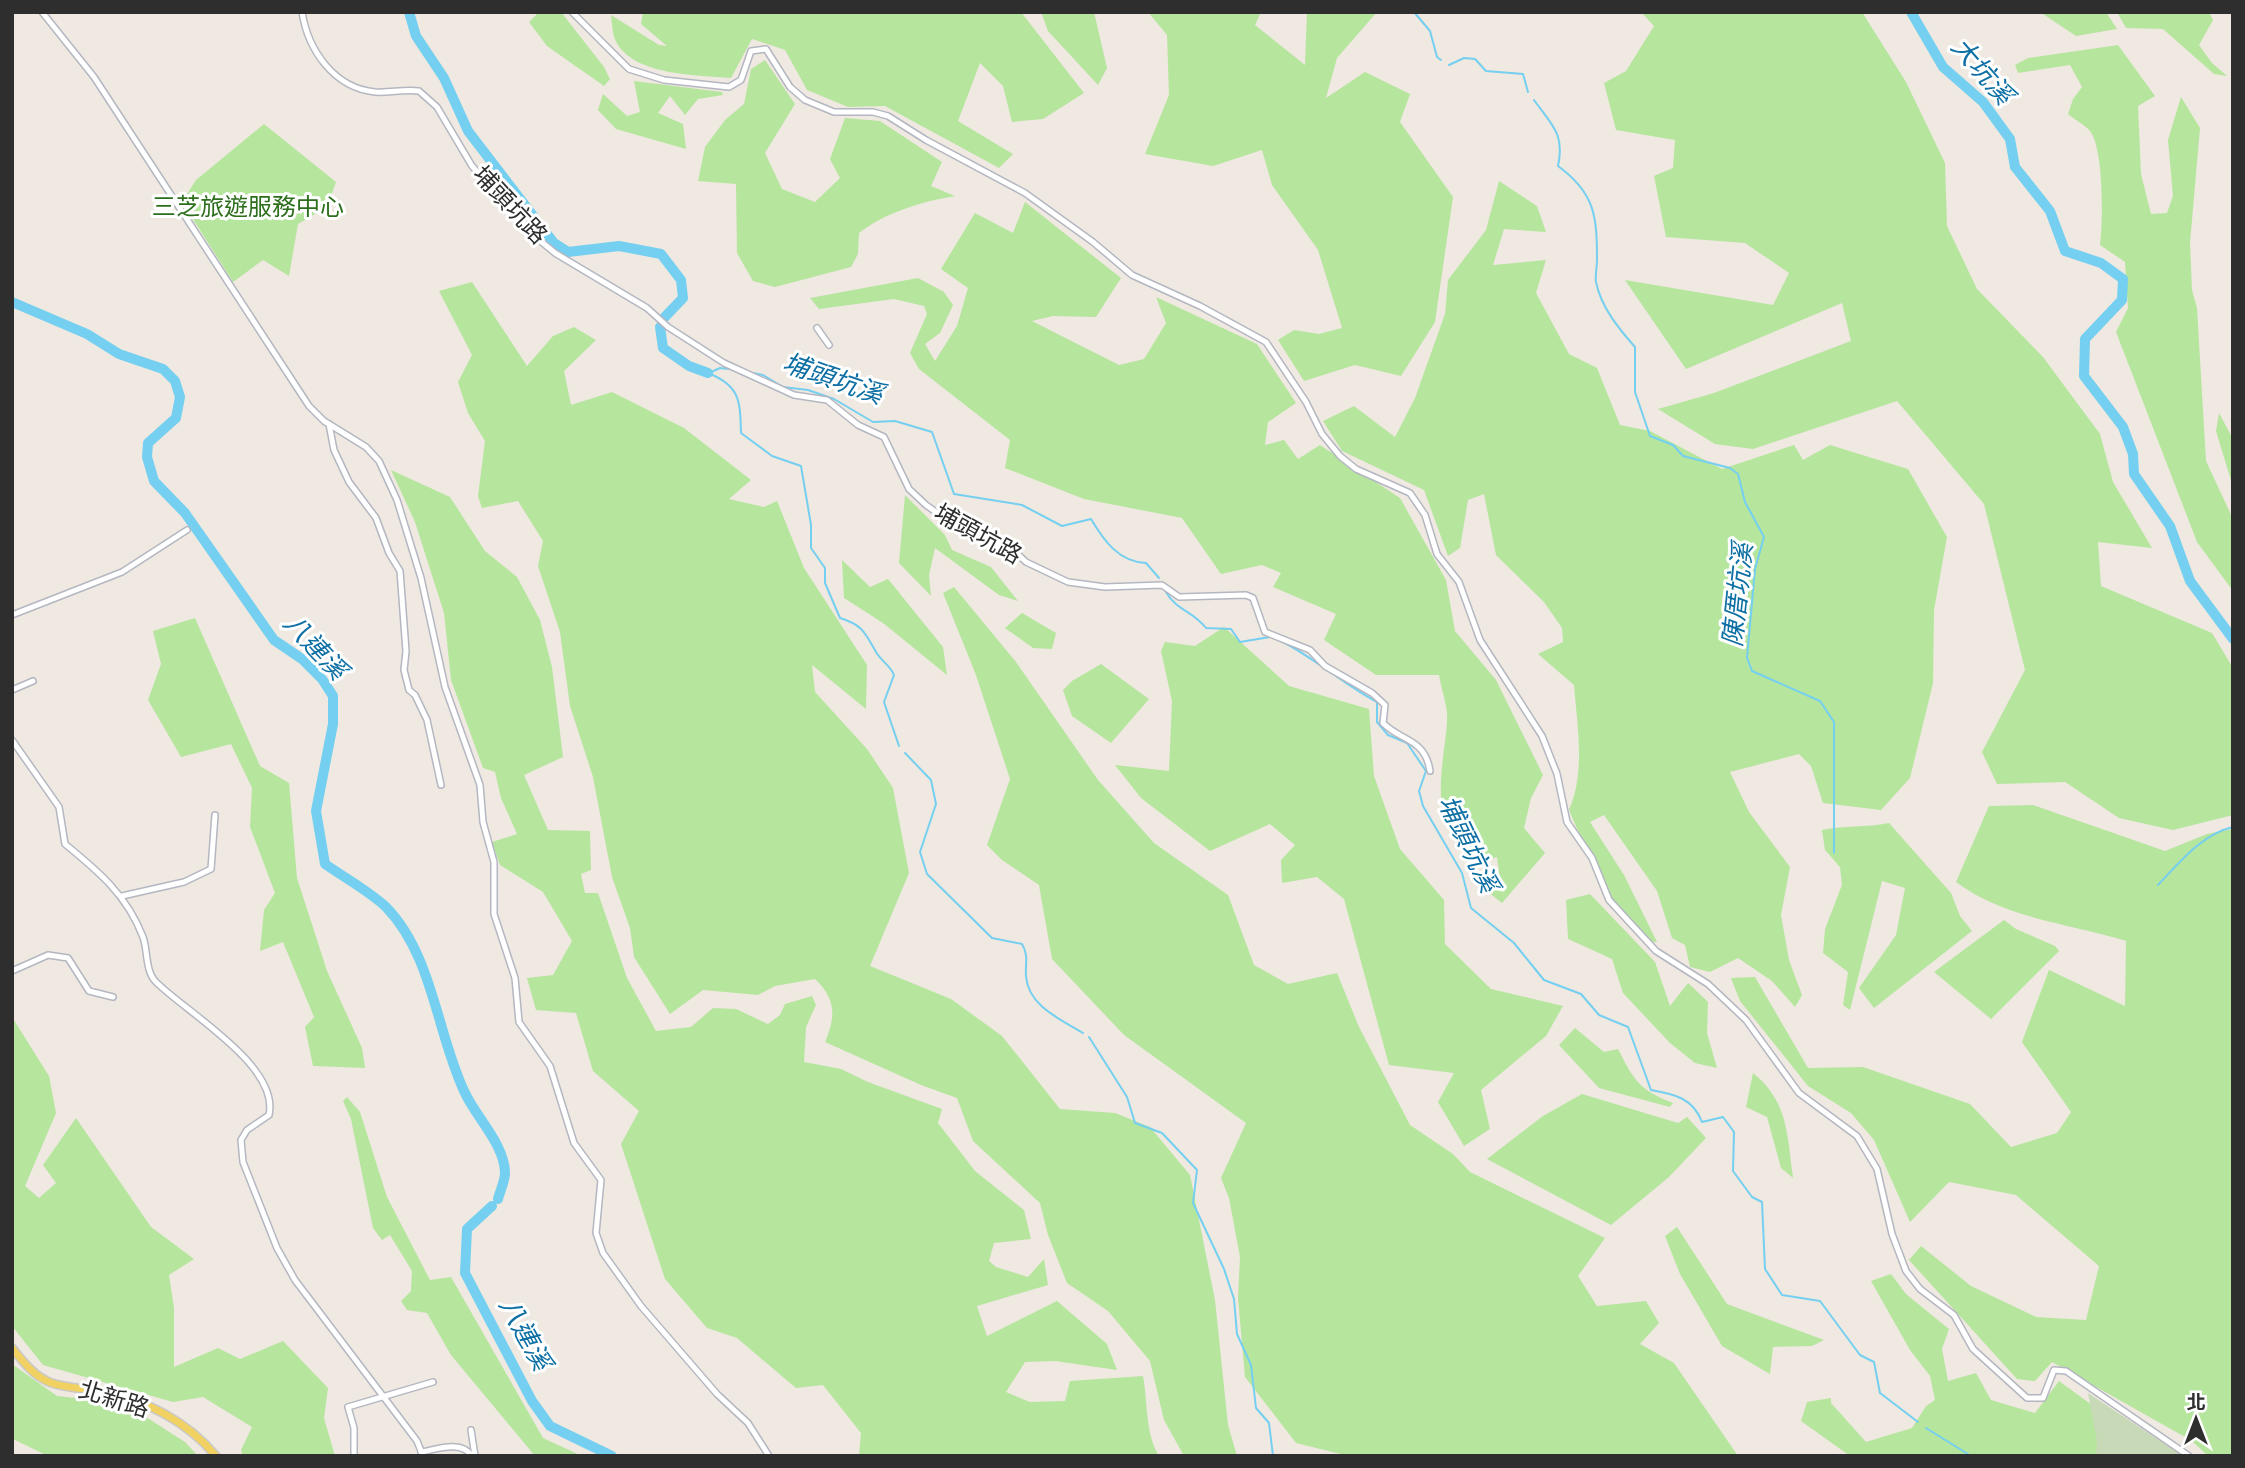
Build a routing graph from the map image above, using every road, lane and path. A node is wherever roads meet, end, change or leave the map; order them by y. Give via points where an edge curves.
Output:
1 (42, 12) edge
2 (302, 12) edge
3 (572, 12) edge
4 (817, 328) dead end
5 (828, 345) dead end
6 (329, 424) junction
7 (187, 530) dead end
8 (12, 615) edge
9 (33, 681) dead end
10 (12, 690) edge
11 (12, 740) edge
12 (1430, 771) dead end
13 (441, 785) dead end
14 (215, 814) dead end
15 (122, 895) junction
16 (12, 971) edge
17 (113, 997) dead end
18 (12, 1348) edge
19 (433, 1382) dead end
20 (382, 1398) junction
21 (471, 1430) dead end
22 (422, 1454) edge
23 (216, 1456) edge
24 (355, 1456) edge
25 (474, 1456) edge
26 (769, 1456) edge
27 (2189, 1456) edge

1 - 6 street via 94,78 296,388
2 - 12 street, 埔頭坑路 via 305,34 343,83 374,92 419,91 437,107 472,166 555,253 647,308 675,333 724,363 793,395 827,400 858,425 884,437 909,489 954,526 1010,548 1026,562 1068,582 1105,587 1162,585 1179,597 1253,598 1265,632 1310,649 1325,666 1372,693 1385,705 1383,723 1411,738 1429,761
3 - 27 street via 629,69 664,80 729,87 741,80 751,51 766,49 790,87 805,100 834,112 888,116 1025,193 1132,275 1266,342 1339,456 1356,469 1402,488 1419,504 1437,554 1462,588 1480,640 1542,736 1557,774 1567,822 1592,858 1609,900 1656,951 1725,999 1746,1020 1799,1093 1850,1129 1865,1146 1877,1169 1900,1259 1913,1281 1954,1315 1973,1349 2027,1398 2043,1398 2054,1370 2066,1371
4 - 5 street
6 - 13 street via 334,450 349,482 376,518 400,571 404,670 408,690 423,708
6 - 26 street via 366,447 379,461 397,500 421,578 445,687 480,785 483,822 494,862 494,914 515,978 519,1022 551,1066 574,1143 601,1180 596,1233 603,1253 641,1306 748,1423
7 - 8 street via 122,572
9 - 10 street
11 - 15 street via 60,807 65,844
14 - 15 street via 211,869 184,882
15 - 20 street via 143,938 151,977 247,1059 266,1087 269,1115 241,1140 243,1162 277,1248 295,1280
16 - 17 street via 48,955 68,958 89,991
18 - 23 main road, 北新路 via 49,1383 114,1393 144,1404 183,1425
19 - 20 street
20 - 22 street
20 - 24 street via 348,1407
21 - 25 street
22 - 25 street via 458,1446

